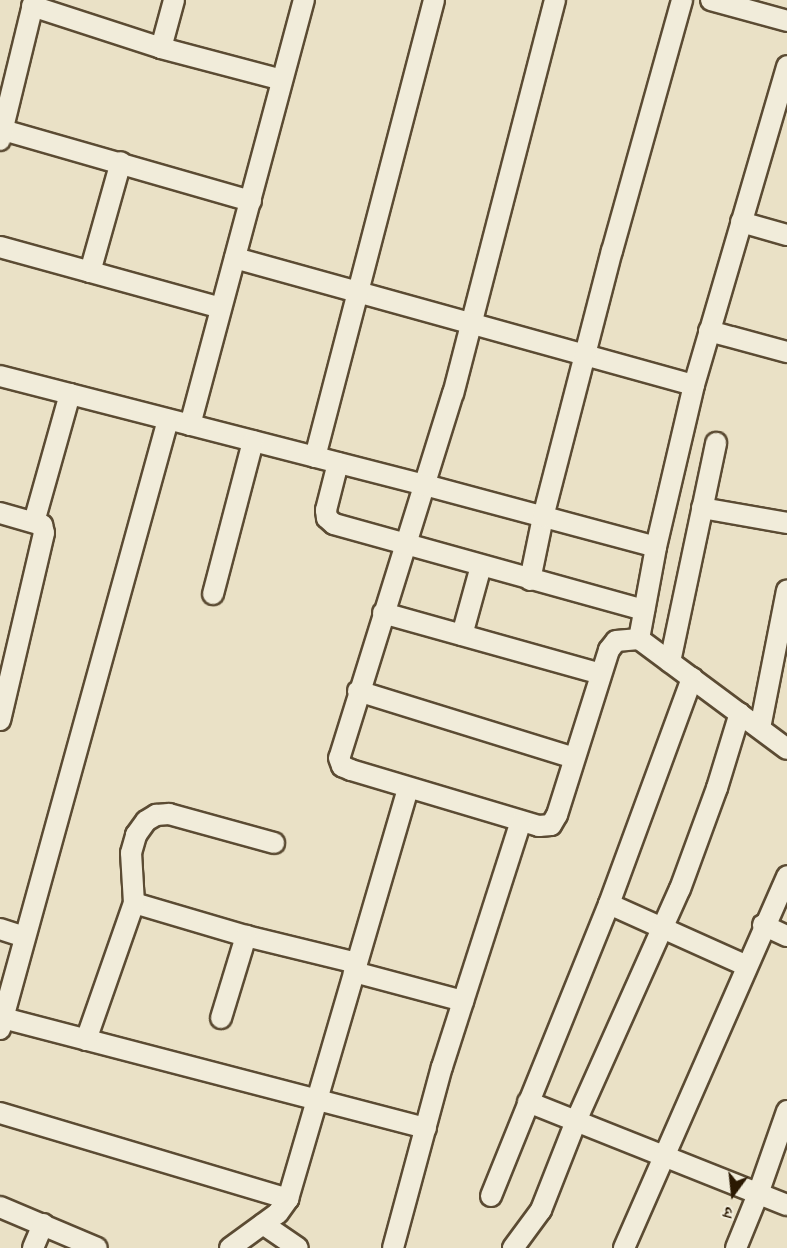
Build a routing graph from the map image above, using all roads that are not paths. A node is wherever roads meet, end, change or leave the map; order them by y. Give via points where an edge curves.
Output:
1 (174, 0) edge
2 (304, 0) edge
3 (434, 0) edge
4 (555, 0) edge
5 (682, 0) edge
6 (711, 0) edge
7 (33, 3) edge
8 (787, 21) edge
9 (161, 48) junction
10 (787, 66) edge
11 (282, 80) junction
12 (2, 124) edge
13 (121, 162) junction
14 (251, 201) junction
15 (741, 222) junction
16 (787, 235) edge
17 (0, 247) edge
18 (235, 258) junction
19 (90, 272) junction
20 (357, 293) junction
21 (220, 308) junction
22 (472, 326) junction
23 (709, 331) junction
24 (787, 352) edge
25 (585, 355) junction
26 (0, 376) edge
27 (694, 385) junction
28 (70, 394) junction
29 (168, 420) junction
30 (190, 425) junction
31 (253, 441) junction
32 (716, 443) dead end
33 (315, 457) junction
34 (338, 463) junction
35 (425, 485) junction
36 (702, 508) junction
37 (0, 513) edge
38 (543, 518) junction
39 (34, 522) junction
40 (787, 523) edge
41 (404, 544) junction
42 (656, 547) junction
43 (481, 566) junction
44 (530, 580) junction
45 (787, 591) edge
46 (213, 594) dead end
47 (644, 610) junction
48 (382, 613) junction
49 (462, 635) junction
50 (639, 639) junction
51 (669, 663) junction
52 (601, 674) junction
53 (692, 678) junction
54 (358, 691) junction
55 (740, 713) junction
56 (0, 720) edge
57 (760, 728) junction
58 (787, 749) edge
59 (574, 758) junction
60 (408, 788) junction
61 (521, 821) junction
62 (274, 843) dead end
63 (787, 876) edge
64 (134, 903) junction
65 (609, 904) junction
66 (763, 925) junction
67 (663, 928) junction
68 (0, 929) edge
69 (246, 936) junction
70 (787, 936) edge
71 (25, 937) junction
72 (747, 966) junction
73 (355, 967) junction
74 (462, 1001) junction
75 (221, 1018) dead end
76 (2, 1024) edge
77 (86, 1040) junction
78 (317, 1100) junction
79 (528, 1102) junction
80 (787, 1111) edge
81 (0, 1113) edge
82 (576, 1121) junction
83 (426, 1128) junction
84 (666, 1157) junction
85 (758, 1194) junction
86 (491, 1196) dead end
87 (288, 1199) junction
88 (787, 1205) edge
89 (0, 1207) edge
90 (44, 1224) junction
91 (263, 1224) junction
92 (33, 1248) edge
93 (97, 1248) edge
94 (230, 1248) edge
95 (298, 1248) edge
96 (393, 1248) edge
97 (513, 1248) edge
98 (624, 1248) edge
99 (736, 1248) edge

1 - 9 street
2 - 11 street
3 - 20 street
4 - 22 street
5 - 25 street
6 - 8 street
7 - 9 street
7 - 12 street
9 - 11 street
10 - 15 street
11 - 14 street
12 - 13 street
13 - 14 street
13 - 19 street
14 - 18 street
15 - 16 street
15 - 23 street
17 - 19 street
18 - 20 street
18 - 21 street
19 - 21 street
20 - 22 street
20 - 33 street
21 - 30 street
22 - 25 street
22 - 35 street
23 - 24 street
23 - 27 street
25 - 27 street
25 - 38 street
26 - 28 street
27 - 42 street
28 - 29 street
28 - 39 street
29 - 30 street
29 - 71 street
30 - 31 street
31 - 33 street
31 - 46 street
32 - 36 street
33 - 34 street
34 - 35 street
34 - 41 street via 327,518 334,524
35 - 38 street
35 - 41 street
36 - 40 street
36 - 51 street
37 - 39 street
38 - 42 street
38 - 44 street
39 - 56 street via 42,525 44,533
41 - 43 street
41 - 48 street
42 - 47 street
43 - 44 street
43 - 49 street
44 - 47 street
45 - 57 street
47 - 50 street
48 - 49 street
48 - 54 street
49 - 52 street
50 - 51 street
50 - 52 street via 616,641
51 - 53 street
52 - 59 street
53 - 55 street
53 - 65 street
54 - 59 street
54 - 60 street via 341,746 342,766
55 - 57 street
55 - 67 street via 696,845
57 - 58 street
59 - 61 street via 557,815 550,825
60 - 61 street
60 - 73 street
61 - 74 street
62 - 64 street via 169,814 156,815 136,835 131,853
63 - 66 street
64 - 69 street
64 - 77 street
65 - 67 street
65 - 79 street
66 - 70 street
66 - 72 street
67 - 72 street
67 - 82 street
68 - 71 street
69 - 73 street
69 - 75 street
71 - 76 street
72 - 84 street
73 - 74 street
73 - 78 street
74 - 83 street
76 - 77 street
77 - 78 street
78 - 83 street
78 - 87 street
79 - 82 street
79 - 86 street
80 - 85 street
81 - 87 street
82 - 84 street
82 - 97 street via 541,1210
83 - 96 street
84 - 85 street
84 - 98 street
85 - 88 street
85 - 99 street
87 - 91 street via 278,1214
89 - 90 street
90 - 92 street
90 - 93 street
91 - 94 street
91 - 95 street

